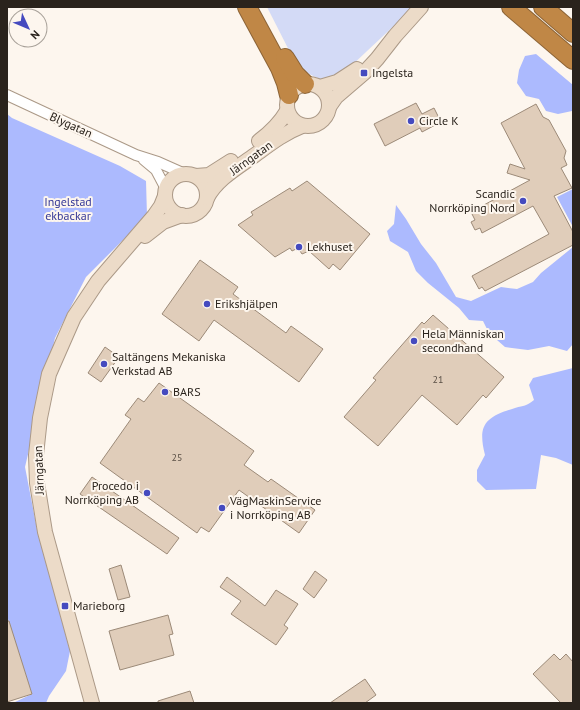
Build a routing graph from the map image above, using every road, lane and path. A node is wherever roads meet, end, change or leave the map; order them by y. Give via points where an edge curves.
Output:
1 (247, 7) edge
2 (258, 7) edge
3 (421, 7) edge
4 (511, 7) edge
5 (543, 7) edge
6 (573, 33) edge
7 (395, 36) junction
8 (573, 60) edge
9 (313, 86) junction
10 (7, 95) edge
11 (288, 103) junction
12 (329, 107) junction
13 (302, 126) junction
14 (136, 154) junction
15 (190, 175) junction
16 (165, 193) junction
17 (207, 198) junction
18 (182, 215) junction
19 (123, 253) junction
20 (92, 703) edge

1 - 11 highway via 280,68 286,83
2 - 9 highway via 292,70 299,78
3 - 7 street
4 - 8 highway
5 - 6 highway
7 - 9 street via 337,82
7 - 12 street via 378,59 336,97
9 - 11 street via 296,87
9 - 12 street via 327,96
10 - 14 street, Blygatan
11 - 13 street via 290,117
11 - 15 street, Järngatan via 281,122 273,130 223,167 209,175
12 - 13 street via 321,122 312,126
13 - 17 street, Järngatan via 283,135 226,176 210,191
14 - 15 street, Blygatan
14 - 16 street, Blygatan via 156,170
15 - 16 street via 176,176 170,181
15 - 17 street via 205,185
16 - 18 street via 170,209
16 - 19 street, Järngatan via 157,212
17 - 18 street via 199,211 188,216
18 - 19 street, Järngatan via 163,222
19 - 20 street, Järngatan via 88,295 63,338 48,374 36,456 37,483 45,532

